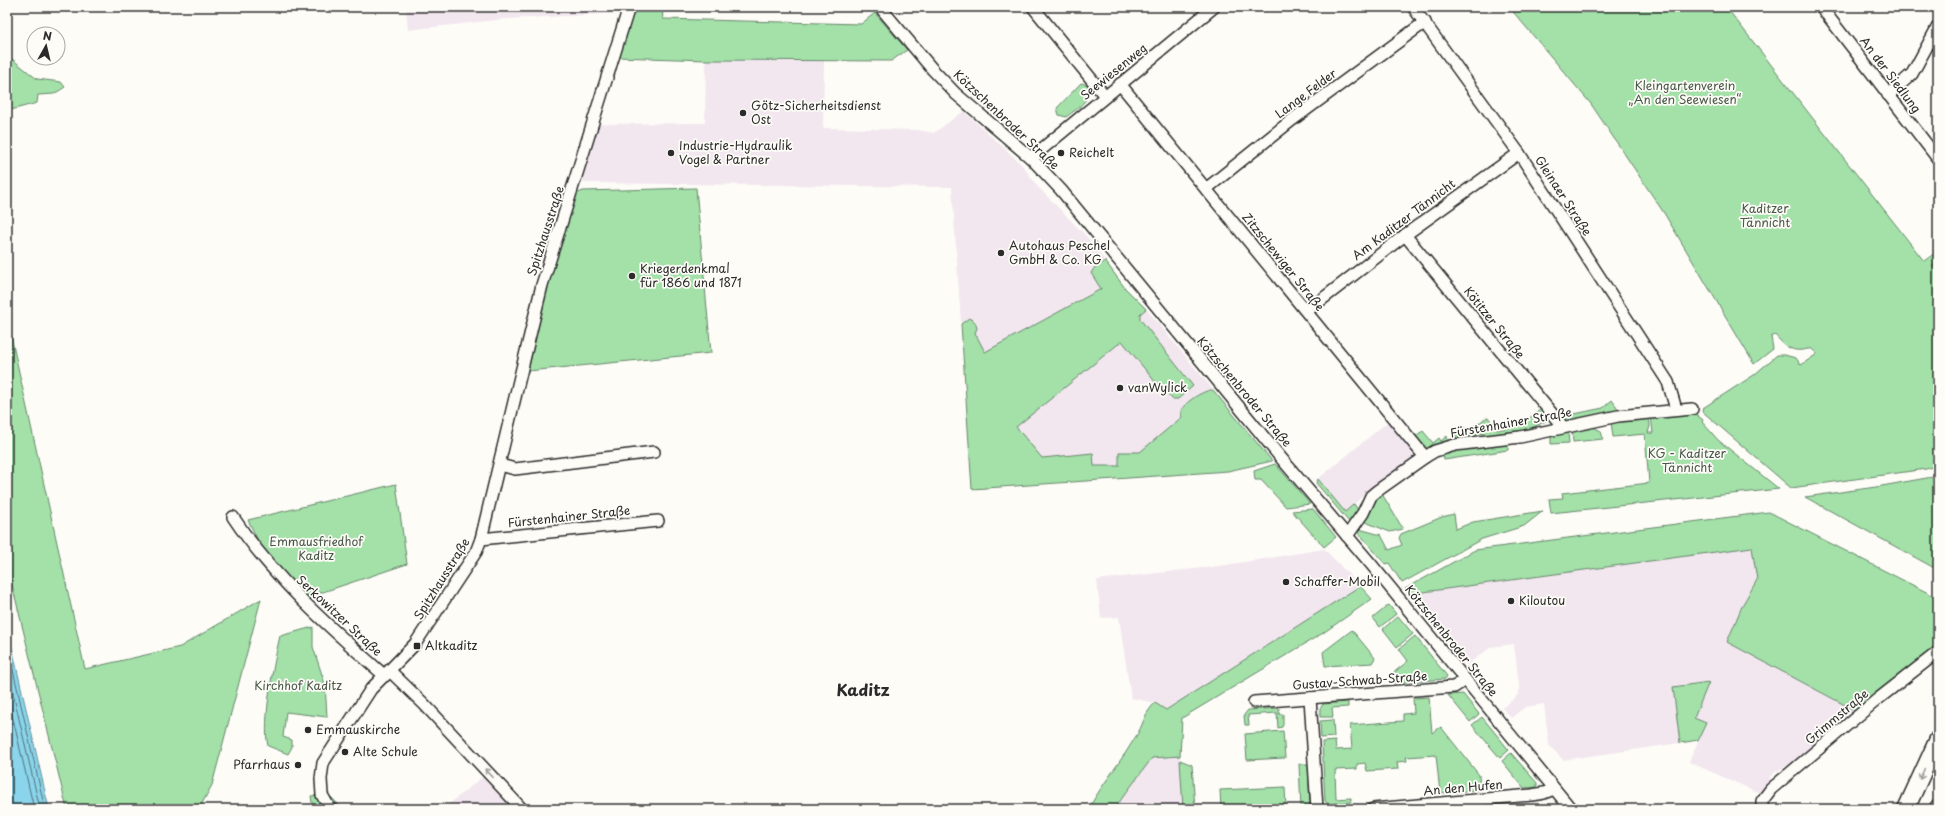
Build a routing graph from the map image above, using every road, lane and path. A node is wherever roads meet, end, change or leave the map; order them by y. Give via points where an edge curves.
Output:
1 (629, 7) edge
2 (880, 7) edge
3 (1033, 7) edge
4 (1214, 7) edge
5 (1413, 7) edge
6 (1821, 7) edge
7 (1425, 22) junction
8 (1938, 26) edge
9 (1120, 84) junction
10 (1888, 95) junction
11 (1105, 96) junction
12 (1520, 153) junction
13 (1031, 158) junction
14 (1938, 159) edge
15 (1206, 189) junction
16 (1405, 234) junction
17 (1307, 311) junction
18 (1692, 409) dead end
19 (1676, 410) junction
20 (1563, 428) junction
21 (654, 452) dead end
22 (1425, 457) junction
23 (500, 465) junction
24 (233, 517) dead end
25 (658, 521) dead end
26 (1347, 536) junction
27 (481, 539) junction
28 (1938, 652) edge
29 (387, 674) junction
30 (1466, 680) junction
31 (1310, 698) junction
32 (1254, 702) dead end
33 (1938, 739) edge
34 (1554, 789) junction
35 (519, 805) edge
36 (330, 809) edge
37 (1316, 809) edge
38 (1373, 809) edge
39 (1571, 809) edge
40 (1762, 809) edge
41 (1906, 809) edge

1 - 23 street, Spitzhausstraße via 542,285
2 - 13 street, Kötzschenbroder Straße via 956,94
3 - 11 street
4 - 9 street, Seewiesenweg
5 - 7 street, Gleinaer Straße
6 - 10 street, An der Siedlung
7 - 12 street, Gleinaer Straße
7 - 15 street, Lange Felder via 1292,120
8 - 10 street via 1912,74
9 - 11 street, Seewiesenweg
9 - 15 street, Zitzschewiger Straße
10 - 14 street, An der Siedlung
11 - 13 street, Seewiesenweg
12 - 16 street, Am Kaditzer Tännicht
12 - 19 street, Gleinaer Straße via 1668,382
13 - 26 street, Kötzschenbroder Straße via 1061,190
15 - 17 street, Zitzschewiger Straße
16 - 17 street, Am Kaditzer Tännicht
16 - 20 street, Kötitzer Straße
17 - 22 street, Zitzschewiger Straße
18 - 19 street, Fürstenhainer Straße
19 - 20 street, Fürstenhainer Straße via 1618,416
20 - 22 street, Fürstenhainer Straße via 1520,437 1455,445
21 - 23 street via 515,469
22 - 26 street, Fürstenhainer Straße via 1371,496
23 - 27 street, Spitzhausstraße
24 - 29 street, Serkowitzer Straße via 246,537 286,585 320,619
25 - 27 street, Fürstenhainer Straße
26 - 30 street, Kötzschenbroder Straße
27 - 29 street, Spitzhausstraße via 476,552 427,627
28 - 40 street, Grimmstraße via 1771,789 1762,802
35 -> 29 street, Serkowitzer Straße via 424,704
29 - 36 street via 371,689 323,763 322,795
30 - 31 street, Gustav-Schwab-Straße via 1454,687
30 - 34 street, Kötzschenbroder Straße
31 - 32 street, Gustav-Schwab-Straße
31 - 37 street
33 -> 41 highway
34 - 38 street, An den Hufen via 1532,795
34 - 39 street, Kötzschenbroder Straße

